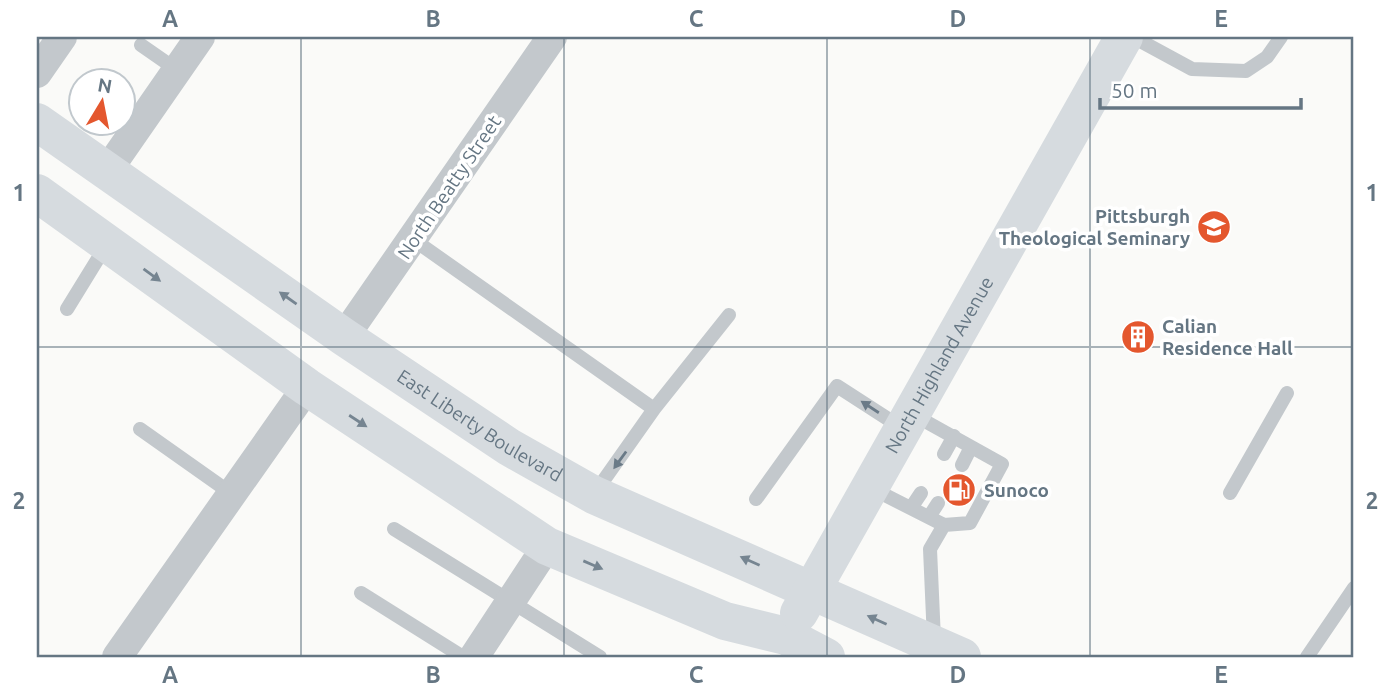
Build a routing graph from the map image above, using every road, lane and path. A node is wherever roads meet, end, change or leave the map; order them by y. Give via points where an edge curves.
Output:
1 (62, 37) edge
2 (200, 37) edge
3 (552, 37) edge
4 (1124, 37) edge
5 (1133, 37) edge
6 (1281, 37) edge
7 (141, 45) dead end
8 (177, 70) junction
9 (37, 73) edge
10 (37, 122) edge
11 (107, 171) junction
12 (37, 193) edge
13 (414, 240) junction
14 (107, 243) junction
15 (67, 309) dead end
16 (729, 315) dead end
17 (344, 337) junction
18 (307, 387) junction
19 (1287, 393) dead end
20 (654, 410) junction
21 (907, 421) junction
22 (140, 429) dead end
23 (954, 436) junction
24 (971, 447) junction
25 (944, 454) dead end
26 (962, 465) dead end
27 (870, 487) junction
28 (921, 493) dead end
29 (1230, 493) dead end
30 (232, 494) junction
31 (594, 495) junction
32 (756, 499) dead end
33 (938, 503) dead end
34 (911, 508) junction
35 (929, 517) junction
36 (944, 526) junction
37 (394, 529) dead end
38 (547, 546) junction
39 (1354, 588) edge
40 (813, 589) junction
41 (360, 593) dead end
42 (513, 601) junction
43 (780, 647) edge
44 (948, 651) edge
45 (117, 657) edge
46 (463, 657) edge
47 (474, 657) edge
48 (600, 657) edge
49 (826, 657) edge
50 (1307, 657) edge

1 - 9 street
2 - 8 street
3 - 13 street, North Beatty Street
4 - 21 main road, North Highland Avenue
5 - 6 lane via 1192,69 1246,71 1267,57
7 - 8 lane
8 - 11 street
10 - 11 main road, East Liberty Boulevard
17 -> 11 main road, East Liberty Boulevard
12 - 14 main road
13 - 17 street, North Beatty Street
13 - 20 lane
14 - 15 lane
14 -> 18 main road
16 - 20 lane
17 - 31 main road, East Liberty Boulevard via 509,447
18 - 30 street
18 -> 38 main road
19 - 29 lane
20 -> 31 lane
21 - 23 lane
21 - 27 main road, North Highland Avenue
21 -> 32 lane via 837,386
22 - 30 lane
23 - 24 lane
23 - 25 lane
24 - 26 lane
24 - 36 lane via 1002,464 971,523
27 - 34 lane
27 - 40 main road, North Highland Avenue
28 - 34 lane
30 - 45 street
40 -> 31 main road, East Liberty Boulevard
33 - 35 lane
34 - 35 lane
35 - 36 lane
36 - 44 lane via 930,548
37 - 42 lane
38 - 42 street
38 -> 43 main road
39 - 50 lane
40 - 43 main road, North Highland Avenue
44 -> 40 main road, East Liberty Boulevard
41 - 46 lane
42 - 47 street
42 - 48 lane
43 - 49 main road

